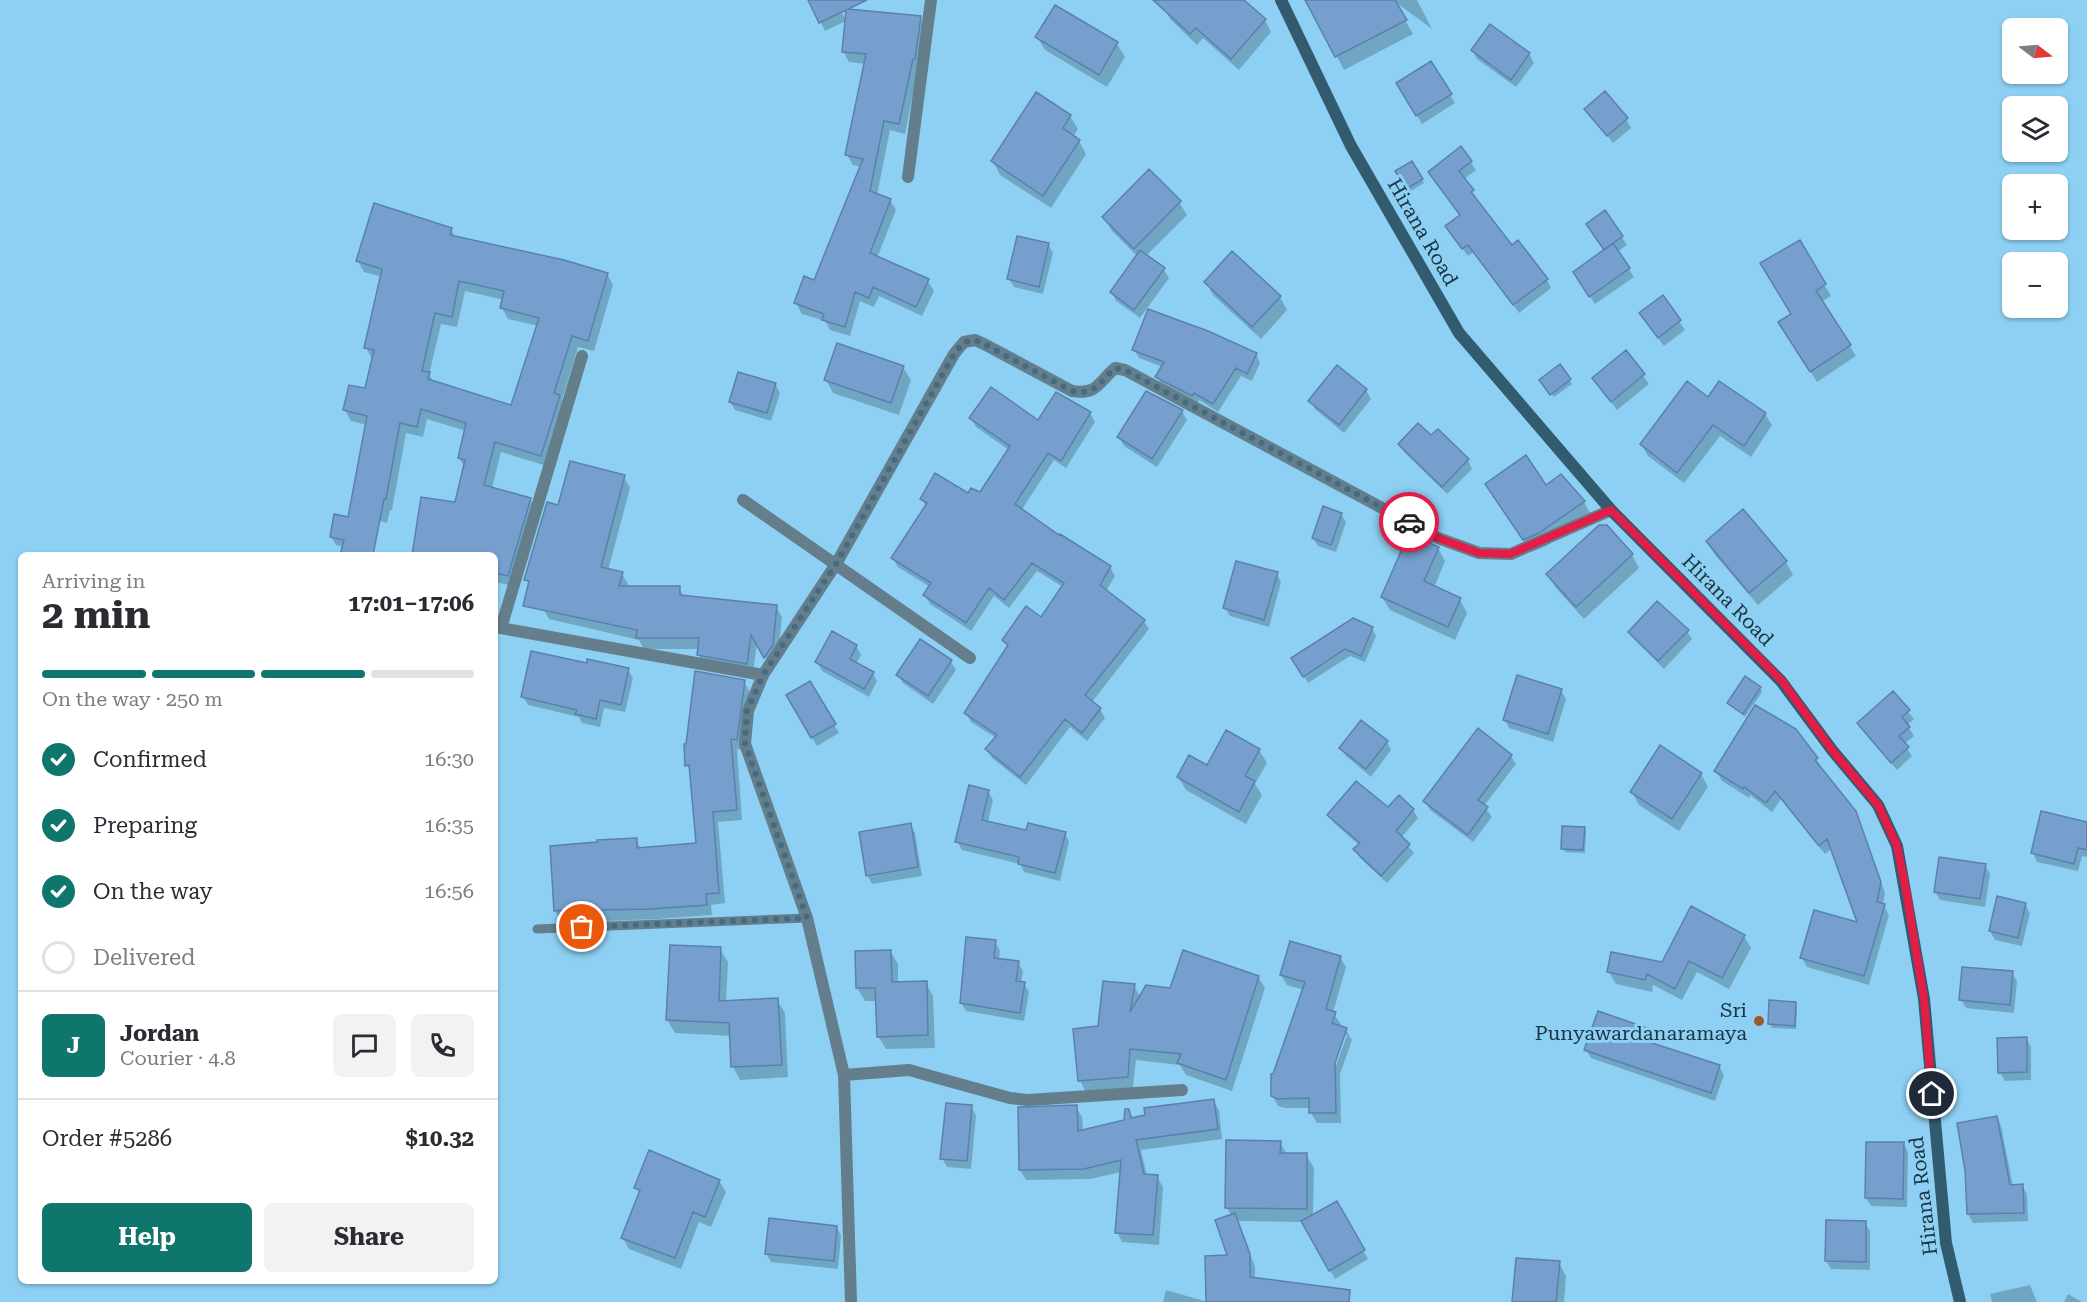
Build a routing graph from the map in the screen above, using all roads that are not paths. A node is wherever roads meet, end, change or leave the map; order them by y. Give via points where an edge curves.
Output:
1 (931, 0) edge
2 (1281, 0) edge
3 (908, 177) dead end
4 (582, 356) dead end
5 (743, 500) dead end
6 (1611, 510) junction
7 (836, 564) junction
8 (498, 628) edge
9 (970, 658) dead end
10 (763, 675) junction
11 (807, 918) junction
12 (537, 929) dead end
13 (844, 1075) junction
14 (1182, 1090) dead end
15 (851, 1302) edge
16 (1960, 1302) edge

1 - 3 street
2 - 6 street, Hirana Road via 1351,146 1459,333
4 - 8 street
5 - 7 street
6 - 7 street via 1510,554 1479,553 1438,538 1125,370 1115,368 1093,390 1072,391 975,340 964,342 954,354
6 - 16 street, Hirana Road via 1782,681 1878,805 1897,846 1924,999 1946,1243
7 - 9 street
7 - 10 street
8 - 10 street
10 - 11 street via 747,711 745,744
11 - 12 lane
11 - 13 street
13 - 14 street via 909,1070 1028,1100
13 - 15 street

